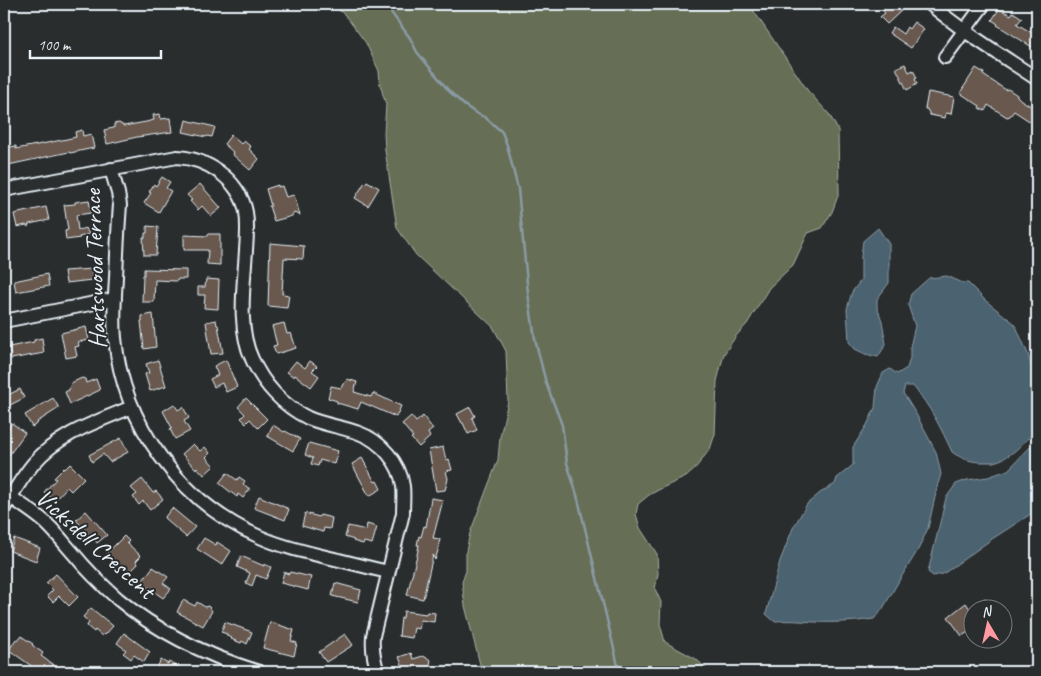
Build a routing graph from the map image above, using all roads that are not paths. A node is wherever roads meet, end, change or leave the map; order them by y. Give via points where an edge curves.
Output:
1 (930, 4) edge
2 (984, 4) edge
3 (965, 31) junction
4 (945, 57) dead end
5 (1037, 79) edge
6 (111, 169) junction
7 (4, 190) edge
8 (115, 299) junction
9 (4, 322) edge
10 (132, 407) junction
11 (7, 503) edge
12 (388, 572) junction
13 (259, 672) edge
14 (378, 672) edge

1 - 3 street
2 - 3 street
3 - 4 street
3 - 5 street
6 - 7 street
6 - 8 street, Hartswood Terrace via 120,205
6 - 12 street via 186,158 203,162 233,185 246,212 243,312 251,358 266,383 295,410 318,422 364,435 394,460 403,484 404,499
8 - 9 street
8 - 10 street, Hartswood Terrace via 115,339
10 - 11 street via 80,428 58,441 35,462
10 - 12 street, Hartswood Terrace via 151,443 173,473 208,506 233,523 283,546
11 - 13 street, Vicksdell Crescent via 49,526 91,573 138,614 201,651
12 - 14 street via 373,636

